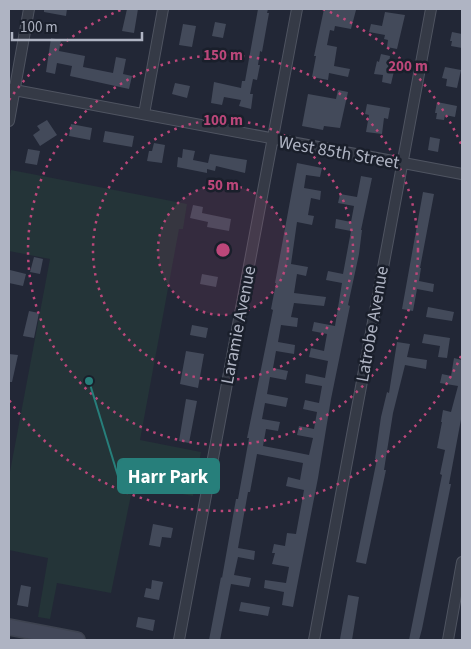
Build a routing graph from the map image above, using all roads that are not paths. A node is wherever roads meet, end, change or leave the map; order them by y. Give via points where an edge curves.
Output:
1 (29, 9) edge
2 (163, 9) edge
3 (297, 9) edge
4 (431, 9) edge
5 (12, 90) edge
6 (144, 114) junction
7 (9, 120) edge
8 (274, 140) junction
9 (402, 163) junction
10 (462, 174) edge
11 (462, 562) edge
12 (9, 627) edge
13 (77, 640) edge
14 (179, 640) edge
15 (314, 640) edge
16 (448, 640) edge

1 - 5 street
2 - 6 street
3 - 8 street, Laramie Avenue
4 - 9 street, Latrobe Avenue
5 - 6 street, West 85th Street
5 - 7 street
6 - 8 street, West 85th Street
8 - 9 street, West 85th Street
8 - 14 street, Laramie Avenue
9 - 10 street, West 85th Street
9 - 15 street, Latrobe Avenue
11 - 16 street
12 - 13 street

